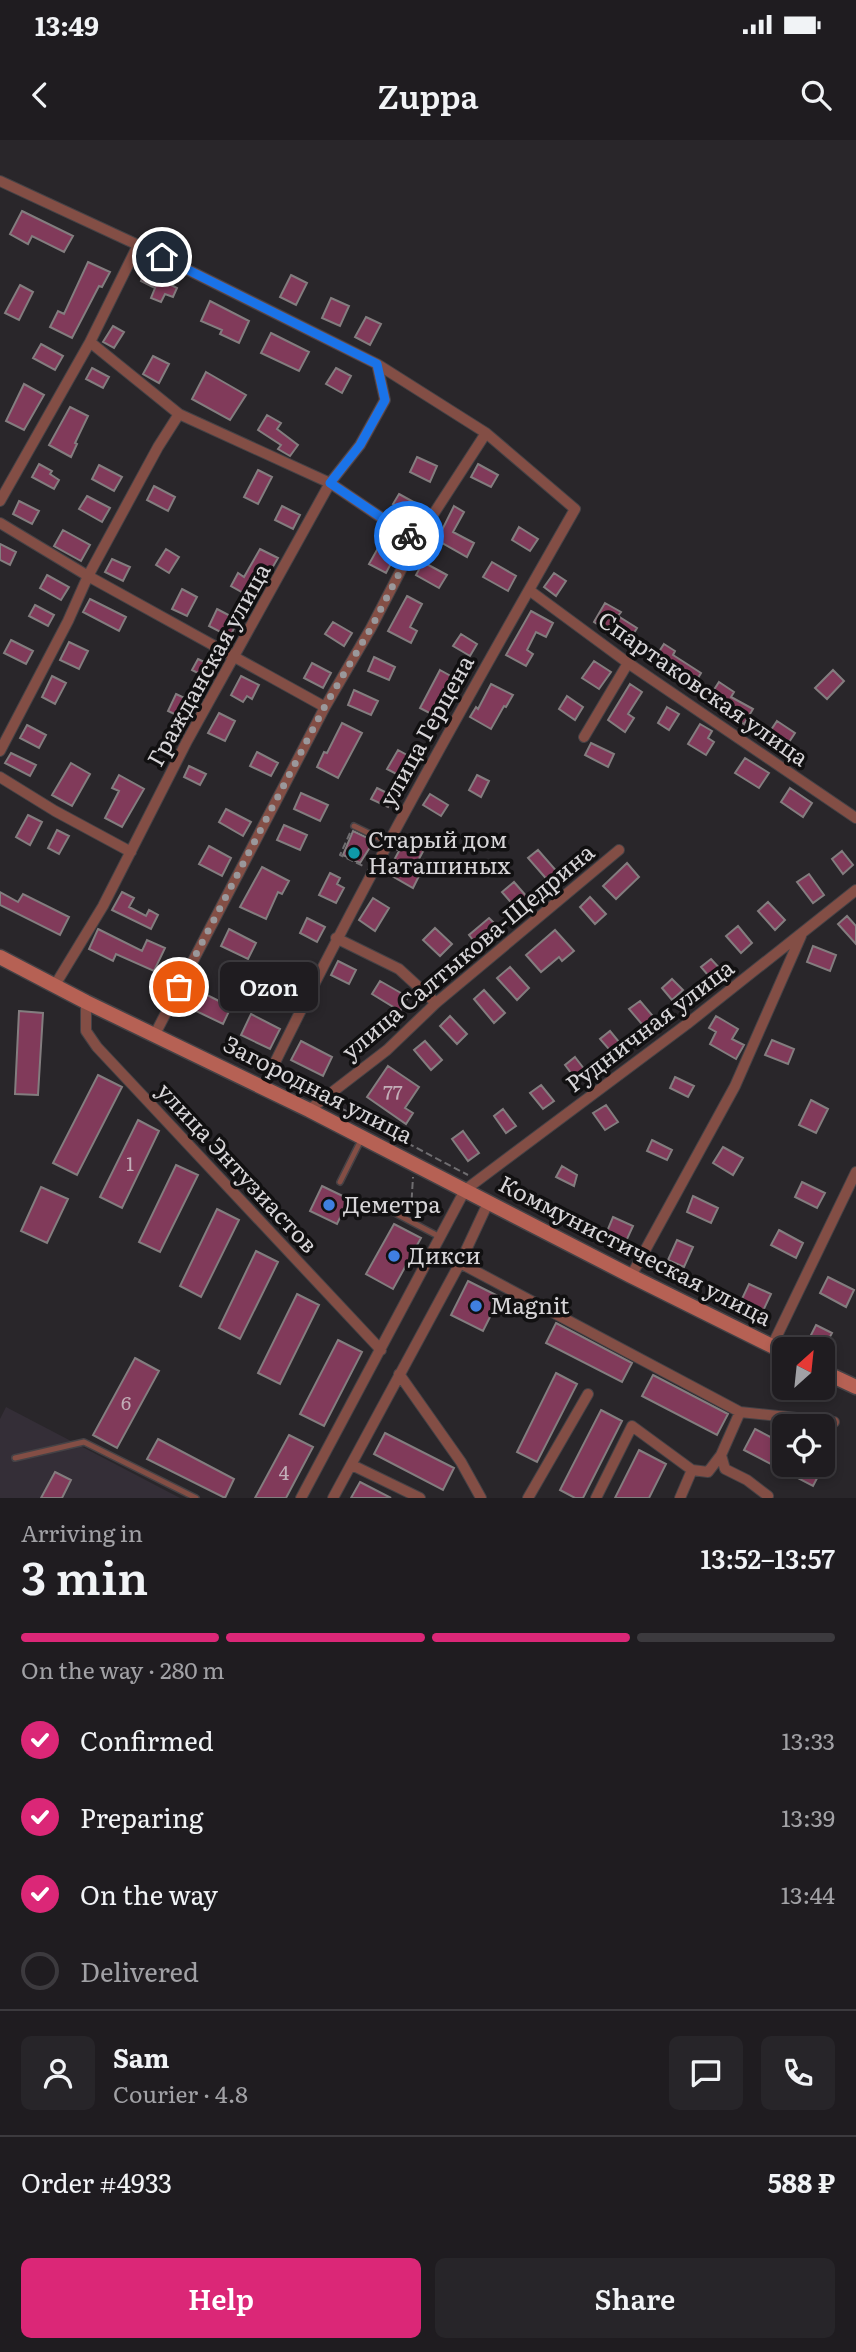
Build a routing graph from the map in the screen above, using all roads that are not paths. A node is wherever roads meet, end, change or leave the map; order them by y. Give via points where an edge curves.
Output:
1 (0, 181) edge
2 (138, 245) junction
3 (90, 342) junction
4 (377, 364) junction
5 (179, 414) junction
6 (485, 433) junction
7 (330, 483) junction
8 (0, 501) edge
9 (0, 523) edge
10 (416, 541) junction
11 (88, 576) junction
12 (529, 590) junction
13 (235, 657) junction
14 (628, 663) junction
15 (325, 706) junction
16 (584, 737) dead end
17 (0, 751) edge
18 (0, 777) edge
19 (856, 818) edge
20 (354, 826) road end
21 (387, 842) junction
22 (620, 850) dead end
23 (131, 852) junction
24 (856, 890) edge
25 (802, 933) junction
26 (336, 938) junction
27 (0, 957) edge
28 (55, 985) junction
29 (86, 1002) junction
30 (436, 1003) junction
31 (155, 1034) junction
32 (262, 1087) junction
33 (309, 1110) junction
34 (362, 1137) junction
35 (856, 1172) edge
36 (340, 1182) dead end
37 (465, 1189) junction
38 (488, 1203) junction
39 (387, 1209) dead end
40 (440, 1237) junction
41 (460, 1263) junction
42 (631, 1276) junction
43 (783, 1337) edge
44 (772, 1346) edge
45 (381, 1350) junction
46 (399, 1374) junction
47 (835, 1377) edge
48 (856, 1387) edge
49 (588, 1394) dead end
50 (740, 1412) junction
51 (772, 1415) edge
52 (721, 1455) junction
53 (15, 1458) dead end
54 (352, 1465) junction
55 (692, 1470) junction
56 (196, 1498) edge
57 (301, 1498) edge
58 (333, 1498) edge
59 (420, 1498) edge
60 (481, 1498) edge
61 (528, 1498) edge
62 (596, 1498) edge
63 (680, 1498) edge
64 (767, 1498) edge

1 - 2 street
2 - 3 street
2 - 4 street
3 - 5 street
3 - 8 street
4 - 6 street
4 - 7 street, Гражданская улица via 385,400 360,445
5 - 7 street
5 - 11 street
6 - 10 street
6 - 12 street, улица Герцена via 575,509
7 - 10 street
7 - 13 street, Гражданская улица
9 - 11 street
10 - 15 street
11 - 13 street
11 - 17 street
12 - 14 street, Спартаковская улица
12 - 21 street, улица Герцена
13 - 15 street
13 - 23 street, Гражданская улица
14 - 16 street
14 - 19 street, Спартаковская улица
15 - 31 street
18 - 23 street
20 - 21 lane
21 - 26 street, улица Герцена
22 - 30 street, улица Салтыкова-Щедрина
23 - 28 street, Гражданская улица
24 - 25 street, Рудничная улица
25 - 37 street, Рудничная улица
25 - 42 street via 735,1086
26 - 30 street via 399,969
26 - 32 street, улица Герцена
27 - 28 street, Загородная улица
28 - 29 street, Загородная улица
29 - 31 street, Загородная улица
29 - 45 street, улица Энтузиастов via 86,1031 97,1047
30 - 33 street, улица Салтыкова-Щедрина via 387,1050
31 - 32 street, Загородная улица
32 - 33 street, Загородная улица
33 - 34 street, Загородная улица
34 - 36 lane
34 - 37 street, Загородная улица via 416,1156
35 - 43 street
37 - 38 street, Коммунистическая улица
37 - 40 street
38 - 41 street
38 - 42 street, Коммунистическая улица
39 - 40 lane
40 - 45 street
41 - 46 street
41 - 50 street
42 - 44 street, Коммунистическая улица
45 - 57 street
46 - 54 street
46 - 60 street
47 - 48 street
49 - 61 street
50 - 51 street
50 - 52 street
52 - 55 street via 708,1472
52 - 64 street via 726,1469
53 - 56 lane via 84,1442
54 - 58 street
54 - 59 street
55 - 62 street via 632,1426
55 - 63 street

